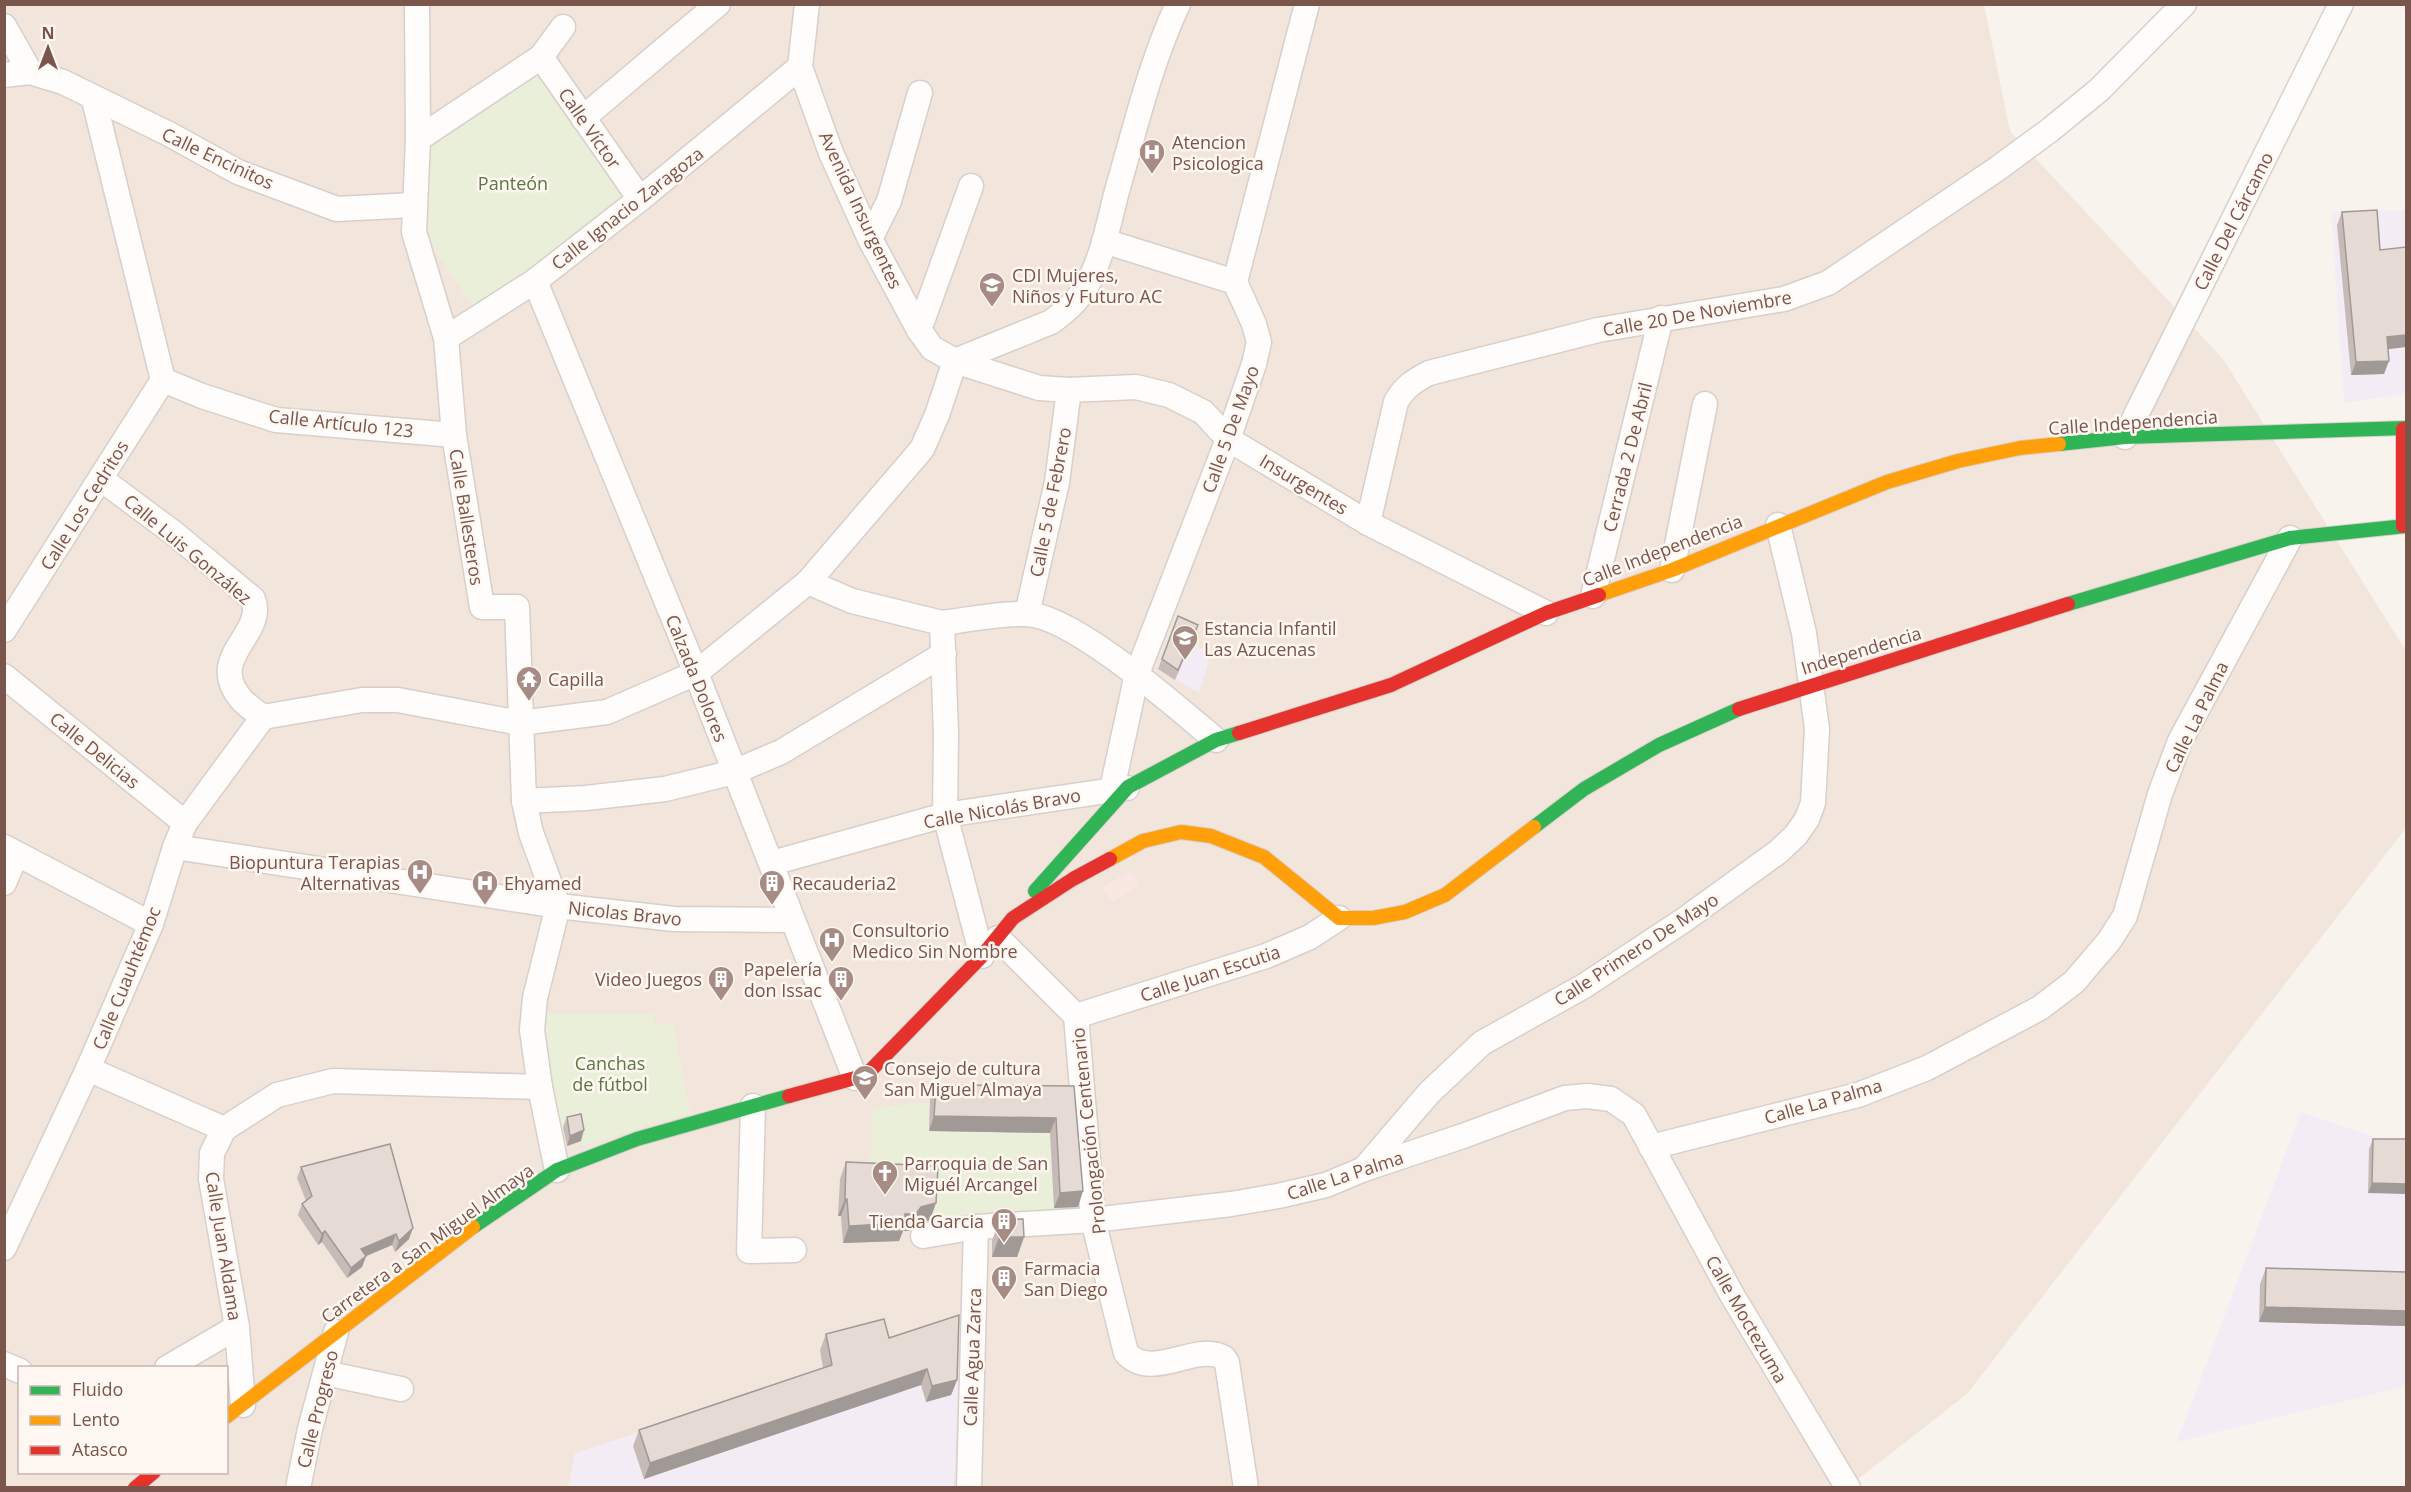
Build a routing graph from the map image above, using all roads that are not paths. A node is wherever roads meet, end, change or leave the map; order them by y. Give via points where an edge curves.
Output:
1 (417, 4) edge
2 (718, 4) edge
3 (807, 4) edge
4 (1178, 4) edge
5 (1307, 4) edge
6 (2184, 4) edge
7 (2341, 4) edge
8 (4, 26) edge
9 (563, 27) dead end
10 (541, 57) junction
11 (800, 67) junction
12 (30, 72) junction
13 (4, 75) edge
14 (920, 93) dead end
15 (94, 100) junction
16 (583, 118) junction
17 (418, 139) junction
18 (971, 186) dead end
19 (639, 200) junction
20 (414, 205) junction
21 (870, 239) junction
22 (1104, 241) junction
23 (535, 281) junction
24 (1235, 282) junction
25 (1661, 318) junction
26 (919, 330) junction
27 (446, 338) junction
28 (955, 361) junction
29 (163, 380) junction
30 (1069, 390) junction
31 (1705, 404) dead end
32 (2405, 429) edge
33 (454, 435) junction
34 (2125, 437) junction
35 (1228, 439) junction
36 (101, 479) junction
37 (1368, 523) junction
38 (1778, 525) junction
39 (2405, 526) edge
40 (2290, 538) junction
41 (1672, 570) junction
42 (808, 582) junction
43 (1593, 596) junction
44 (1546, 612) junction
45 (1027, 614) junction
46 (942, 623) junction
47 (4, 630) edge
48 (944, 654) junction
49 (696, 673) junction
50 (1137, 674) junction
51 (4, 676) edge
52 (1811, 684) junction
53 (263, 717) junction
54 (520, 723) junction
55 (1216, 740) junction
56 (734, 772) junction
57 (1120, 788) junction
58 (524, 801) junction
59 (945, 815) junction
60 (185, 824) junction
61 (175, 847) junction
62 (10, 851) edge
63 (772, 863) junction
64 (4, 883) edge
65 (558, 906) junction
66 (1013, 918) junction
67 (1339, 918) junction
68 (792, 920) junction
69 (151, 924) junction
70 (990, 947) junction
71 (1076, 1016) junction
72 (88, 1069) junction
73 (855, 1078) junction
74 (540, 1087) junction
75 (753, 1106) junction
76 (224, 1129) junction
77 (1651, 1147) junction
78 (1364, 1169) junction
79 (557, 1170) junction
80 (1094, 1220) junction
81 (976, 1227) junction
82 (923, 1236) dead end
83 (4, 1248) edge
84 (794, 1250) dead end
85 (237, 1326) junction
86 (336, 1332) junction
87 (4, 1364) edge
88 (170, 1366) edge
89 (18, 1370) edge
90 (326, 1372) junction
91 (400, 1389) dead end
92 (235, 1411) edge
93 (153, 1474) edge
94 (135, 1488) edge
95 (298, 1488) edge
96 (969, 1488) edge
97 (1246, 1488) edge
98 (1848, 1488) edge

1 - 17 street, Calle Ballesteros
2 - 16 street
3 - 11 street, Avenida Insurgentes
4 - 22 street via 1142,101
5 - 24 street
6 - 25 street, Calle 20 De Noviembre via 2099,90 2050,130 1828,283 1784,299
7 - 34 street, Calle Del Cárcamo
8 - 12 street
9 - 10 street
10 - 16 street, Calle Víctor
10 - 17 street
11 - 19 street, Calle Ignacio Zaragoza
11 - 21 street, Avenida Insurgentes via 831,153
12 - 13 street, Calle Encinitos
12 - 15 street, Calle Encinitos via 63,82
14 - 21 street via 889,201
15 - 20 street, Calle Encinitos via 238,171 337,209
15 - 29 street
16 - 19 street, Calle Víctor
17 - 20 street, Calle Ballesteros
18 - 26 street
19 - 23 street, Calle Ignacio Zaragoza
20 - 27 street, Calle Ballesteros via 414,232
21 - 26 street, Avenida Insurgentes
22 - 24 street
22 - 28 street via 1090,281 1065,312 1051,322
23 - 27 street, Calle Ignacio Zaragoza
23 - 49 street, Calzada Dolores
24 - 35 street, Calle 5 De Mayo via 1258,342
25 - 37 street, Calle 20 De Noviembre via 1553,341 1412,381 1395,402
25 - 43 street, Cerrada 2 De Abril
26 - 28 street, Avenida Insurgentes via 932,348
27 - 33 street, Calle Ballesteros
28 - 30 street, Insurgentes via 1019,383
28 - 42 street via 922,449
29 - 33 street, Calle Artículo 123 via 276,420
29 - 36 street, Calle Los Cedritos
30 - 35 street, Insurgentes via 1136,387 1169,395 1203,412
30 - 45 street, Calle 5 de Febrero via 1057,482
31 - 41 street
32 - 34 street, Calle Independencia
32 - 39 street
33 - 54 street, Calle Ballesteros via 482,607 517,607
34 - 38 street, Calle Independencia via 2020,448 1958,461 1887,482
35 - 37 street, Insurgentes
35 - 50 street, Calle 5 De Mayo
36 - 47 street, Calle Los Cedritos
36 - 53 street, Calle Luis González via 253,599 255,616 231,659 230,678 242,700
37 - 44 street, Insurgentes
38 - 41 street, Calle Independencia
38 - 52 street, Calle Primero De Mayo via 1802,623
39 - 40 street, Independencia
40 - 52 street, Independencia
40 - 77 street, Calle La Palma via 2180,741 2160,794 2125,915 2109,941 2074,982 2040,1008 1928,1068 1858,1095
41 - 43 street, Calle Independencia
42 - 46 street via 852,601
42 - 49 street
43 - 44 street, Calle Independencia
44 - 55 street, Calle Independencia via 1391,685
45 - 46 street
45 - 50 street via 1052,620
46 - 48 street
48 - 56 street via 781,752
48 - 59 street
49 - 54 street via 608,712
49 - 56 street, Calzada Dolores
50 - 55 street
50 - 57 street, Calle 5 De Mayo
51 - 60 street, Calle Delicias
52 - 67 street, Independencia via 1754,703 1659,745 1575,796 1445,895 1405,912 1373,918
52 - 78 street, Calle Primero De Mayo via 1817,729 1813,803 1796,835 1745,877 1602,974 1482,1043 1429,1093
53 - 54 street via 362,700 398,700
53 - 60 street, Calle Cuauhtémoc
54 - 58 street, Calle Ballesteros
55 - 57 street, Calle Independencia
56 - 58 street via 665,789
56 - 63 street, Calzada Dolores
57 - 59 street, Calle Nicolás Bravo
57 - 66 street, Calle Independencia
58 - 65 street, Calle Ballesteros via 531,833
59 - 63 street, Calle Nicolás Bravo
59 - 70 street
60 - 61 street, Calle Cuauhtémoc
61 - 65 street, Nicolas Bravo
61 - 69 street, Calle Cuauhtémoc
62 - 64 street
62 - 69 street
63 - 68 street, Calzada Dolores
65 - 68 street, Nicolas Bravo via 674,919
65 - 74 street via 535,998 532,1030
66 - 67 street, Calle Independencia via 1112,856 1143,841 1181,832 1211,836 1264,857
66 - 70 street, Calle Independencia
67 - 71 street, Calle Juan Escutia via 1310,937 1266,956
68 - 73 street, Calzada Dolores
69 - 72 street, Calle Cuauhtémoc
70 - 71 street, Prolongación Centenario
70 - 73 street, Carretera a San Miguel Almaya via 871,1070
71 - 80 street, Prolongación Centenario
72 - 76 street
72 - 83 street, Calle Cuauhtémoc
73 - 75 street, Carretera a San Miguel Almaya
74 - 76 street via 333,1081 277,1095
74 - 79 street
75 - 79 street, Carretera a San Miguel Almaya via 637,1139
75 - 84 street via 749,1251
76 - 85 street, Calle Juan Aldama via 212,1153 211,1179
77 - 78 street, Calle La Palma via 1634,1115 1611,1099 1587,1096 1565,1098
77 - 98 street, Calle Moctezuma via 1732,1295
78 - 80 street, Calle La Palma via 1326,1185 1278,1196
79 - 86 street, Carretera a San Miguel Almaya via 465,1232
80 - 81 street, Calle La Palma
80 - 97 street, Prolongación Centenario via 1126,1353 1141,1363 1156,1364 1212,1353 1227,1363
81 - 82 street, Calle La Palma
81 - 96 street, Calle Agua Zarca
85 - 88 street
85 - 92 street, Calle Juan Aldama
86 - 90 street, Calle Progreso
86 - 92 street, Carretera a San Miguel Almaya
87 - 89 street
90 - 91 street
90 - 95 street, Calle Progreso
93 - 94 street

